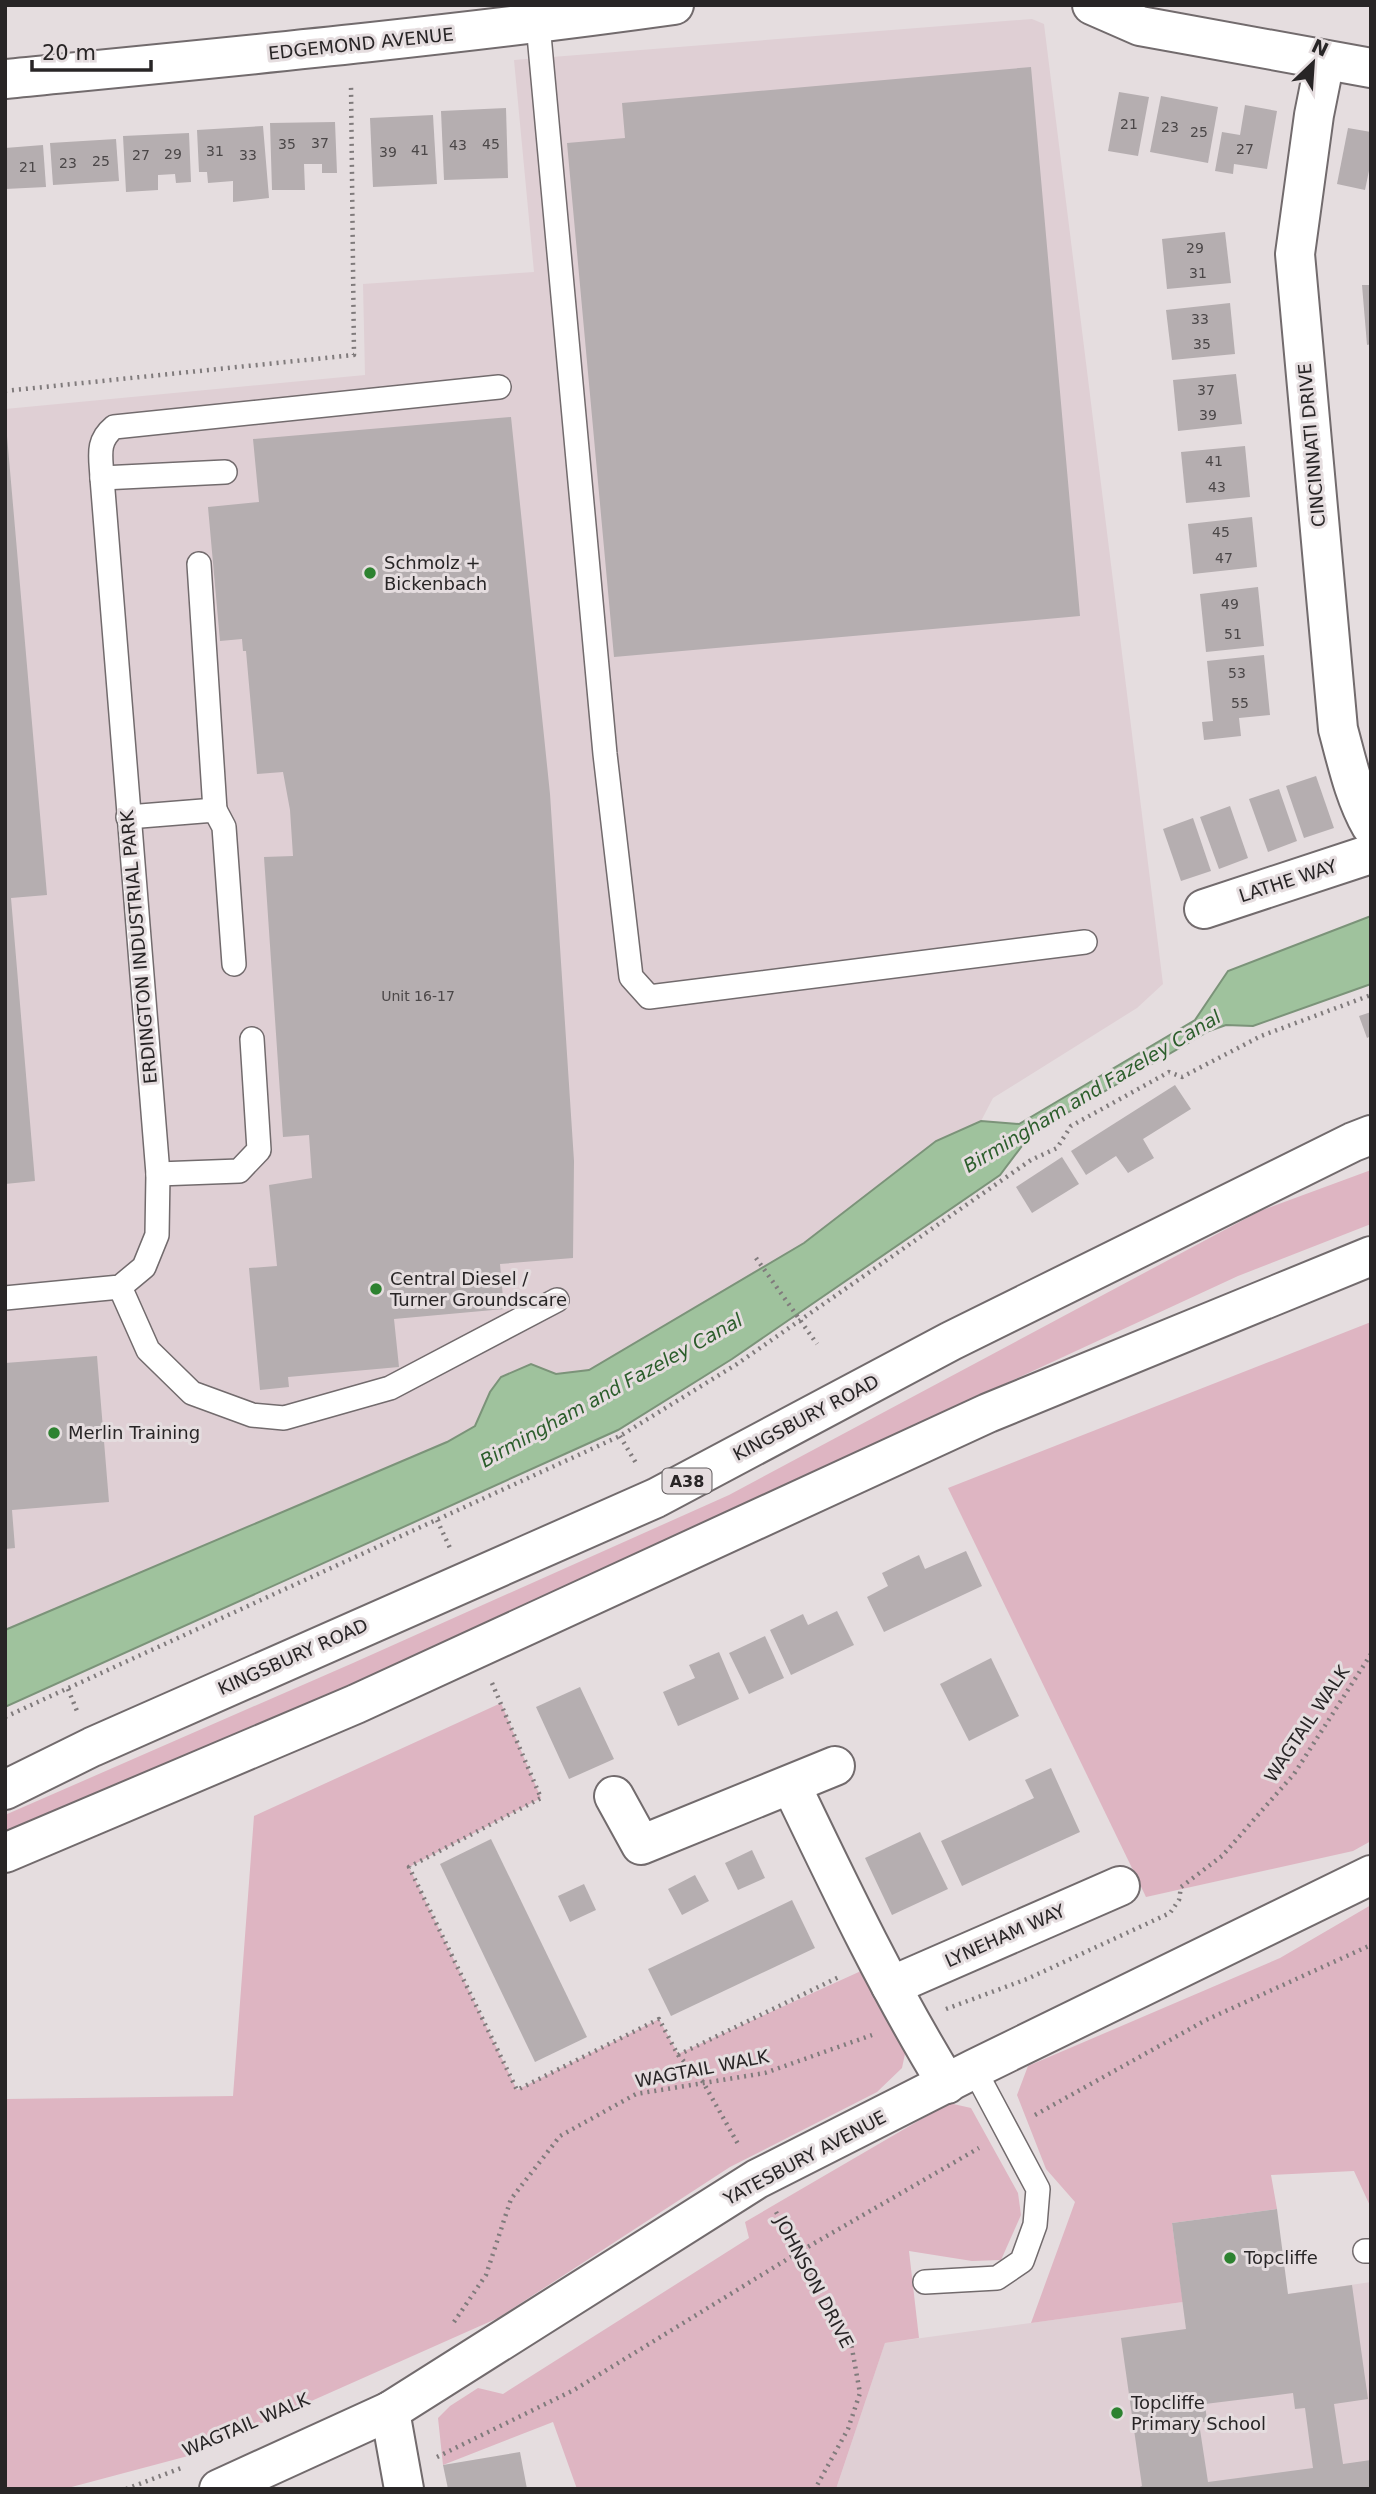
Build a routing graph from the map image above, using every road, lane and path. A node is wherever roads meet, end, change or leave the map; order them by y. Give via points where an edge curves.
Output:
1 (674, 5) edge
2 (1092, 5) edge
3 (538, 24) junction
4 (351, 46) junction
5 (1325, 60) junction
6 (1371, 68) edge
7 (5, 79) edge
8 (499, 387) dead end
9 (5, 391) edge
10 (226, 472) dead end
11 (102, 478) junction
12 (199, 564) dead end
13 (215, 810) junction
14 (128, 817) junction
15 (1371, 826) edge
16 (1371, 854) edge
17 (1205, 909) dead end
18 (1085, 942) dead end
19 (234, 964) dead end
20 (1371, 995) edge
21 (252, 1039) dead end
22 (1371, 1135) edge
23 (159, 1174) junction
24 (1371, 1256) edge
25 (756, 1258) dead end
26 (120, 1287) junction
27 (5, 1298) edge
28 (557, 1300) dead end
29 (817, 1344) dead end
30 (476, 1648) junction
31 (1371, 1654) edge
32 (5, 1717) edge
33 (835, 1766) dead end
34 (791, 1785) junction
35 (5, 1790) edge
36 (614, 1796) dead end
37 (5, 1853) edge
38 (1371, 1875) edge
39 (1120, 1886) dead end
40 (1371, 1945) edge
41 (883, 1973) junction
42 (909, 2023) junction
43 (678, 2054) junction
44 (960, 2077) junction
45 (703, 2082) junction
46 (1007, 2131) junction
47 (757, 2179) junction
48 (799, 2252) junction
49 (925, 2282) dead end
50 (453, 2323) dead end
51 (390, 2411) junction
52 (188, 2466) dead end
53 (402, 2481) edge
54 (126, 2489) edge
55 (219, 2489) edge
56 (815, 2489) edge

1 - 3 main road, EDGEMOND AVENUE
2 - 5 main road via 1140,26
3 - 4 main road, EDGEMOND AVENUE
3 - 18 lane via 605,754 631,977 649,997
4 - 7 main road, EDGEMOND AVENUE
4 - 9 path via 355,355
5 - 6 main road
5 - 15 main road, CINCINNATI DRIVE via 1295,254 1338,729
8 - 11 lane, ERDINGTON INDUSTRIAL PARK via 114,427 100,446
10 - 11 lane
11 - 14 lane, ERDINGTON INDUSTRIAL PARK
12 - 13 lane
13 - 14 lane
13 - 19 lane via 224,827
14 - 23 lane, ERDINGTON INDUSTRIAL PARK
16 - 17 main road, LATHE WAY
20 - 32 path via 1261,1036 1182,1077 1169,1072 1071,1126 1057,1148 1031,1160 737,1364 620,1436
21 - 23 lane via 259,1150 239,1171
22 - 35 main road, KINGSBURY ROAD / A38 via 951,1341 656,1498
23 - 26 lane, ERDINGTON INDUSTRIAL PARK via 157,1235 144,1266
24 - 30 main road via 988,1413
25 - 29 path, bridge
26 - 27 lane
26 - 28 lane via 148,1350 192,1393 253,1415 284,1418 390,1388
30 - 37 main road
30 - 43 path, JOHNSON DRIVE via 541,1798 409,1867 517,2090 659,2019
31 - 42 path, WAGTAIL WALK via 1294,1774 1222,1856 1181,1887 1170,1913 1027,1979
33 - 34 main road
34 - 36 main road via 641,1845
34 - 41 main road
38 - 44 main road, YATESBURY AVENUE
39 - 41 main road, LYNEHAM WAY
40 - 46 path via 1206,2020
41 - 42 main road
41 - 43 path
42 - 44 main road
42 - 45 path, WAGTAIL WALK via 765,2073
43 - 45 path, JOHNSON DRIVE
44 - 46 lane
44 - 47 main road, YATESBURY AVENUE
45 - 47 path, JOHNSON DRIVE
45 - 50 path, WAGTAIL WALK via 636,2094 560,2136 511,2199 486,2275
46 - 48 path
46 - 49 lane via 1038,2189 1035,2225 1022,2261 997,2278
47 - 48 path, JOHNSON DRIVE
47 - 51 main road, YATESBURY AVENUE
48 - 53 path via 574,2390
48 - 56 path, JOHNSON DRIVE via 851,2343 860,2393 848,2429
51 - 53 main road
51 - 55 main road, YATESBURY AVENUE
52 - 54 path, WAGTAIL WALK

